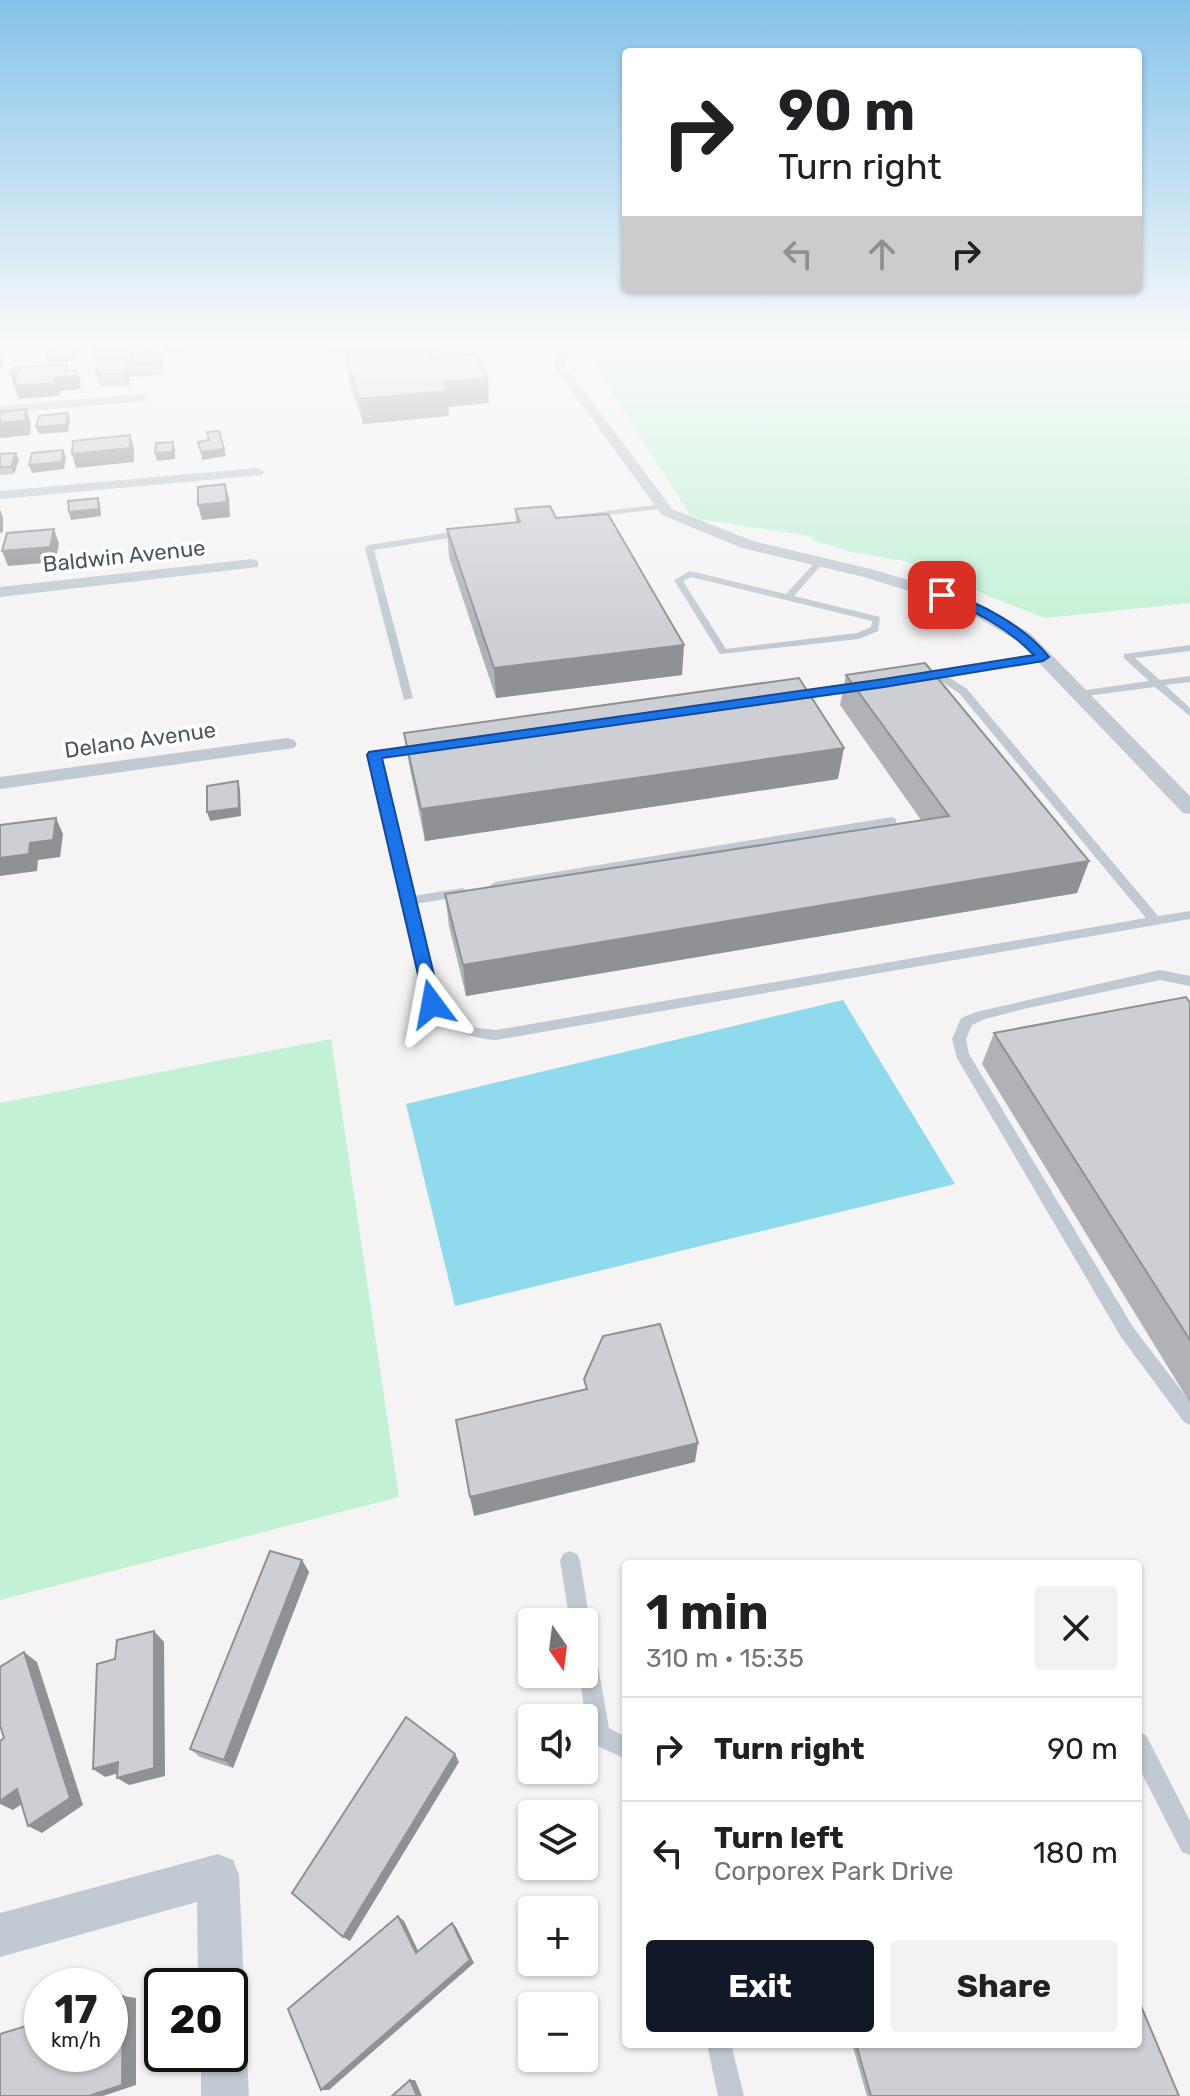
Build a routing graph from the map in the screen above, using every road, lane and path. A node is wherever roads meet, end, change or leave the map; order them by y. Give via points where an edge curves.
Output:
1 (616, 442) edge
2 (257, 472) dead end
3 (0, 495) edge
4 (663, 506) junction
5 (543, 522) edge
6 (480, 531) edge
7 (820, 562) junction
8 (252, 564) dead end
9 (0, 592) edge
10 (788, 597) junction
11 (1190, 648) edge
12 (1043, 657) junction
13 (937, 674) junction
14 (1190, 679) edge
15 (897, 681) edge
16 (1157, 683) junction
17 (869, 685) edge
18 (1079, 694) junction
19 (408, 698) dead end
20 (775, 698) edge
21 (1190, 713) edge
22 (287, 744) dead end
23 (435, 746) edge
24 (0, 783) edge
25 (1190, 808) edge
26 (892, 821) edge
27 (408, 901) junction
28 (1190, 915) edge
29 (1155, 921) junction
30 (1190, 981) edge
31 (1190, 1416) edge
32 (570, 1561) dead end
33 (578, 1608) edge
34 (591, 1688) edge
35 (622, 1746) edge
36 (1142, 1751) edge
37 (1190, 1844) edge
38 (0, 1935) edge
39 (221, 1968) edge
40 (720, 2048) edge
41 (224, 2072) edge
42 (225, 2096) edge
43 (731, 2096) edge

1 - 4 street
2 - 3 street
4 - 5 lane
4 - 7 street via 748,545
6 - 19 lane via 369,548
7 - 10 lane
7 - 12 street via 966,603 1025,638
8 - 9 street, Baldwin Avenue
10 - 10 lane via 877,619 875,629 859,636 723,652 678,580 690,574
11 - 16 lane via 1127,656
12 - 13 lane
12 - 18 street
13 - 15 lane
13 - 29 lane via 963,691
14 - 16 lane
16 - 18 lane
16 - 21 lane
17 - 20 lane
18 - 25 street
22 - 24 street, Delano Avenue
23 - 27 lane via 374,755
26 - 27 lane
27 - 29 lane via 432,1004 472,1034 496,1035
28 - 29 lane
30 - 31 lane via 1160,975 1028,1003 966,1022 959,1039 962,1054 1127,1332
32 - 33 lane
34 - 35 lane via 599,1735
36 - 37 lane
38 - 39 street via 218,1875
40 - 43 lane
41 - 42 street

